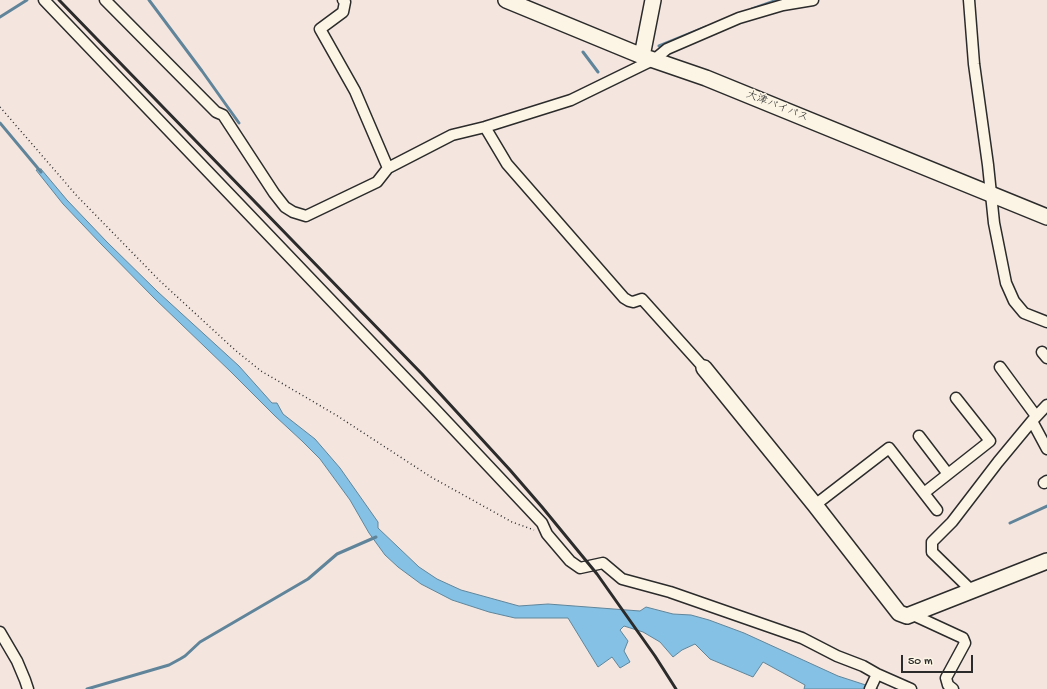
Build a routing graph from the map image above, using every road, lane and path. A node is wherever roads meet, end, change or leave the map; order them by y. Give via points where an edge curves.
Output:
1 (44, 0) edge
2 (105, 0) edge
3 (343, 0) edge
4 (506, 0) edge
5 (653, 0) edge
6 (813, 0) edge
7 (969, 0) edge
8 (649, 58) junction
9 (0, 107) edge
10 (485, 127) junction
11 (388, 168) junction
12 (991, 194) junction
13 (1047, 217) edge
14 (1047, 322) edge
15 (1000, 367) dead end
16 (704, 368) joint
17 (956, 398) dead end
18 (1047, 405) edge
19 (1034, 419) junction
20 (919, 436) dead end
21 (1047, 449) edge
22 (948, 474) junction
23 (924, 493) junction
24 (815, 505) junction
25 (937, 510) dead end
26 (547, 534) junction
27 (1047, 561) edge
28 (972, 590) junction
29 (911, 614) junction
30 (0, 632) edge
31 (874, 681) edge
32 (28, 689) edge
33 (911, 689) edge
34 (953, 689) edge

1 - 26 street via 437,411 542,523
2 - 11 street via 216,112 223,115 274,193 285,207 293,212 306,216 377,182
3 - 11 street via 343,12 320,29 355,91
4 - 8 main road, 大津バイパス
5 - 8 main road
6 - 8 street via 783,5 739,18
7 - 12 street via 974,64
8 - 10 street via 571,100
8 - 12 main road, 大津バイパス via 713,81
9 - 26 path via 77,196 160,281 261,371 336,414 431,477 512,522
10 - 11 street via 452,135
10 - 16 street via 507,164 624,298 633,302 642,299
12 - 13 main road, 大津バイパス
12 - 14 street via 1006,283 1014,301 1024,313
15 - 19 street
16 - 24 main road
17 - 22 street via 990,441
18 - 19 street
19 - 21 street
19 - 28 street via 952,522 932,542 932,552
20 - 22 street
22 - 23 street
23 - 24 street via 889,448
23 - 25 street
24 - 29 main road via 899,613 907,616
26 - 31 street via 570,562 580,568 603,563 622,579 670,592 802,638 862,666
27 - 28 main road
28 - 29 main road
29 - 34 street via 962,638 965,643 946,678 948,685
30 - 32 street via 17,661
31 - 33 street

